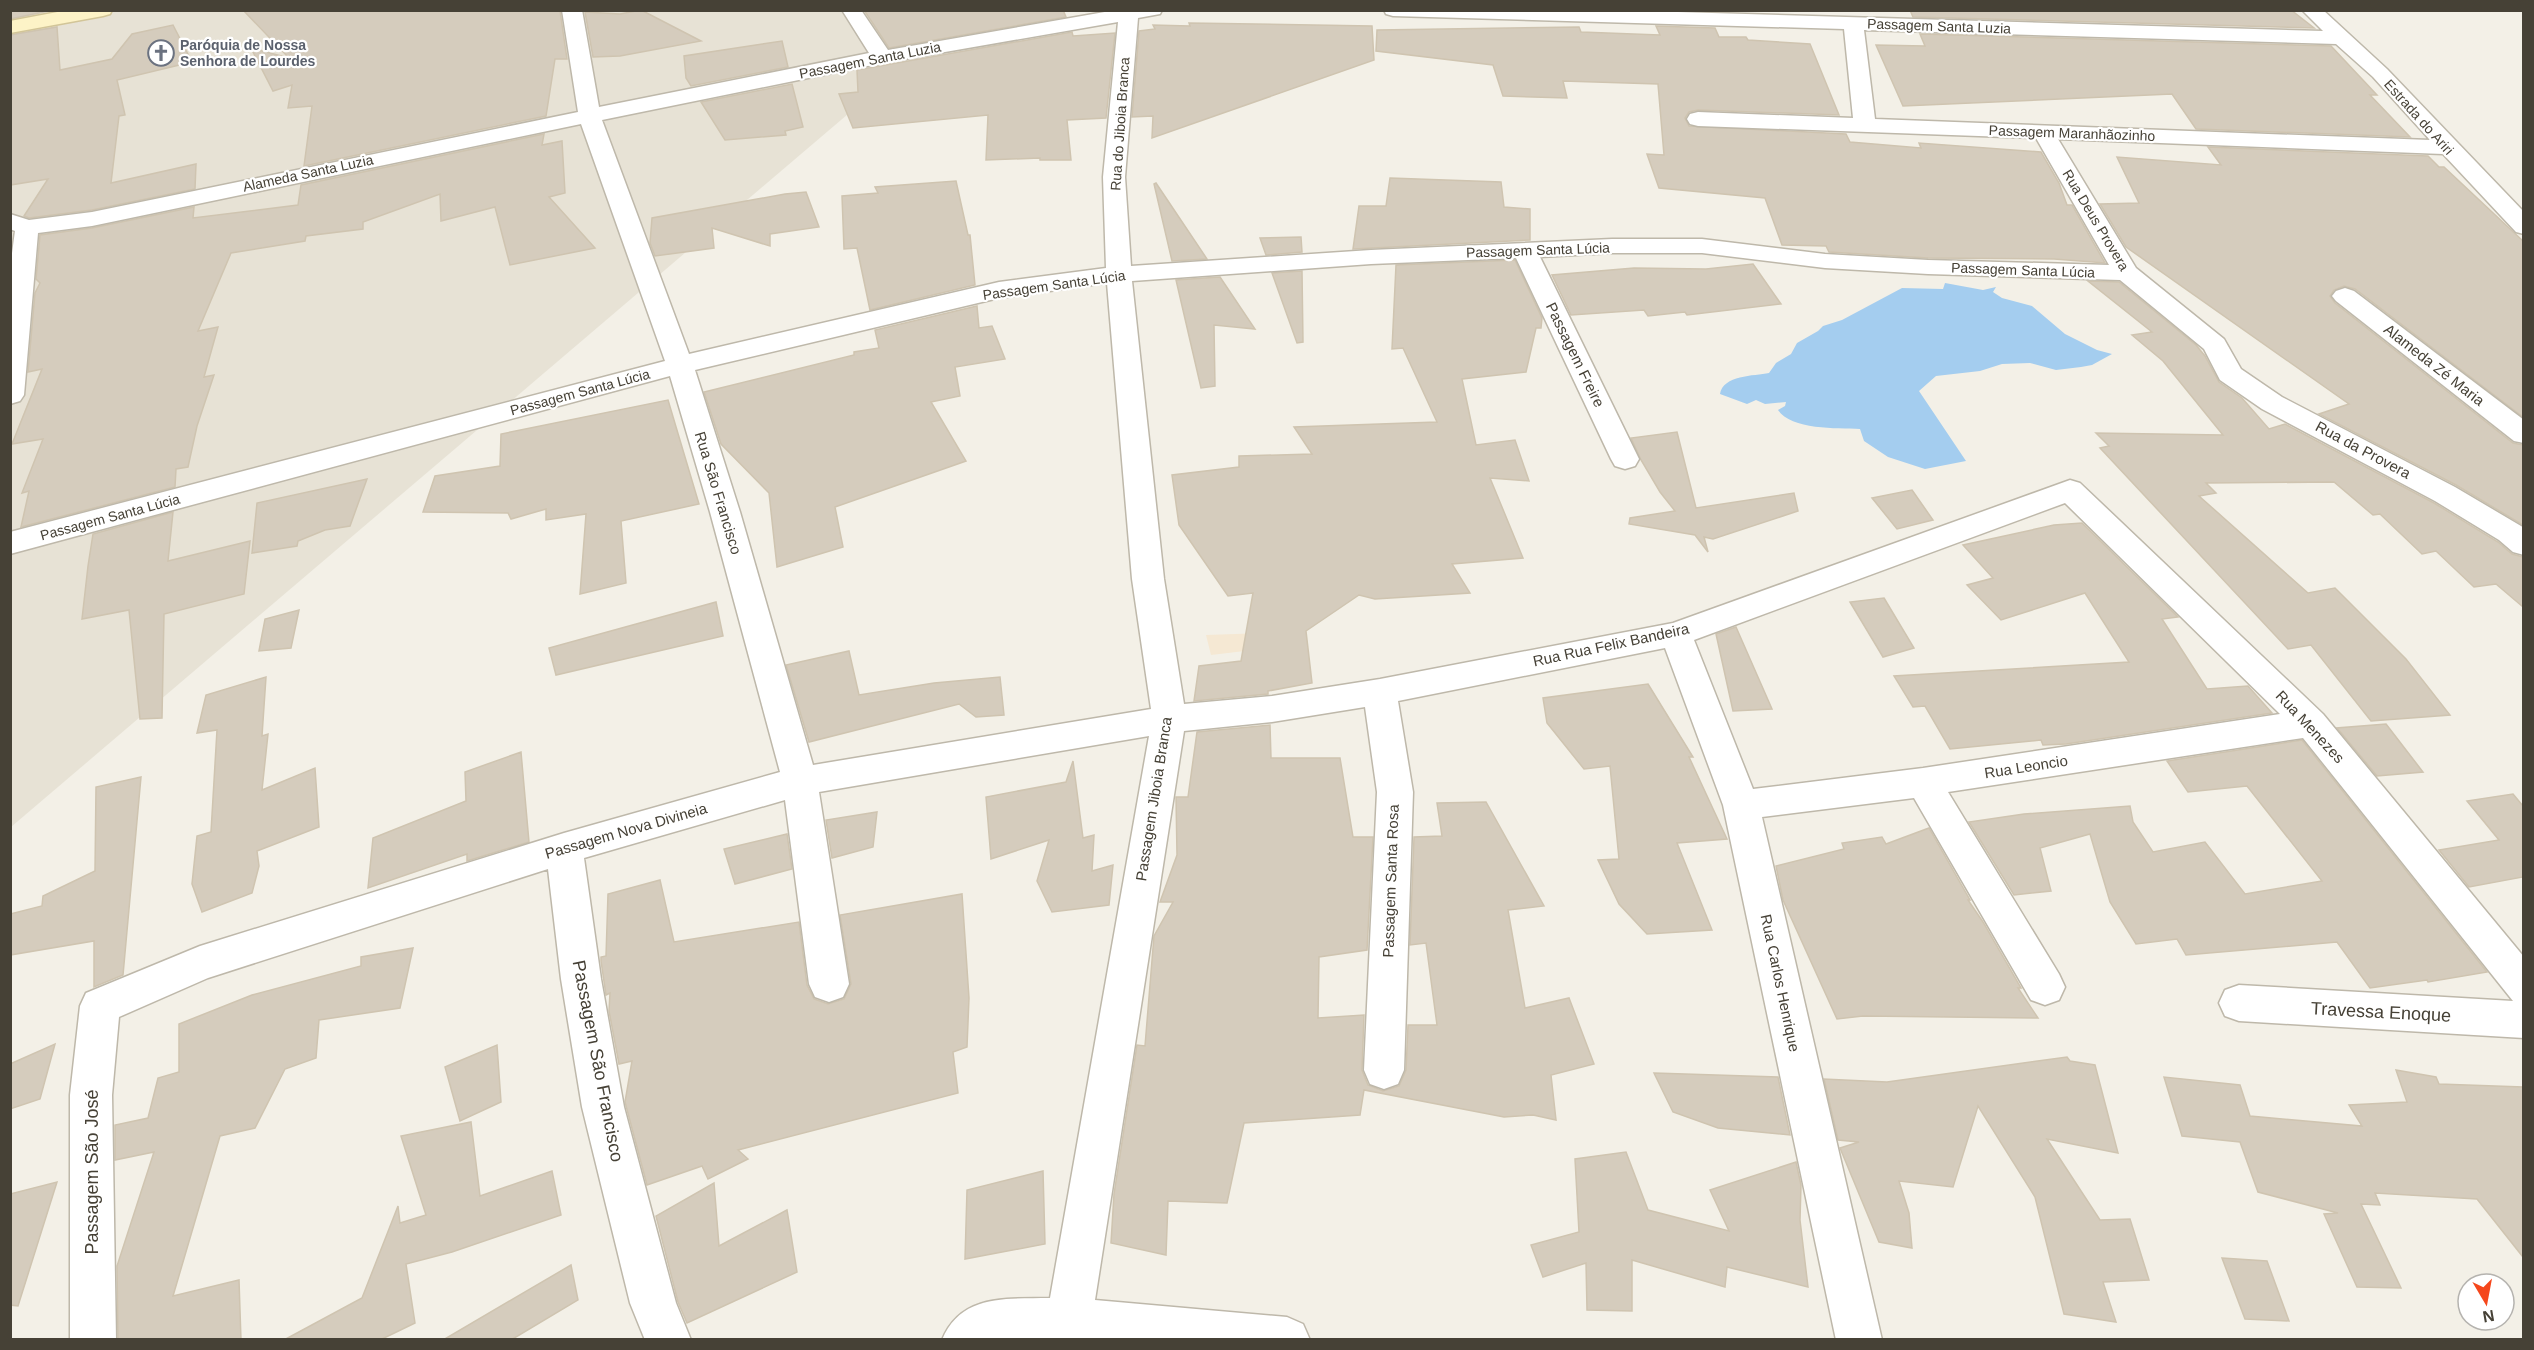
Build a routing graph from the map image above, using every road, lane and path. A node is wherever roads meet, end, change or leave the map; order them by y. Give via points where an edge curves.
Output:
1 (103, 10) edge
2 (572, 10) edge
3 (851, 10) edge
4 (1153, 10) edge
5 (1393, 10) edge
6 (2311, 10) edge
7 (1129, 12) edge
8 (1853, 24) junction
9 (10, 27) edge
10 (2341, 38) junction
11 (882, 57) junction
12 (588, 116) junction
13 (1698, 119) dead end
14 (1865, 125) junction
15 (2043, 132) junction
16 (2446, 147) junction
17 (19, 224) edge
18 (2523, 227) edge
19 (1525, 250) junction
20 (2126, 273) junction
21 (1119, 274) junction
22 (2345, 296) dead end
23 (2215, 345) joint
24 (680, 365) junction
25 (10, 395) edge
26 (2523, 434) edge
27 (1625, 459) dead end
28 (2070, 490) joint
29 (10, 543) edge
30 (2523, 544) edge
31 (1676, 634) junction
32 (1380, 692) junction
33 (1168, 719) junction
34 (2311, 723) junction
35 (800, 781) junction
36 (1923, 782) junction
37 (1741, 805) junction
38 (564, 848) junction
39 (829, 984) dead end
40 (2045, 987) dead end
41 (2523, 987) edge
42 (2239, 1003) dead end
43 (100, 1006) joint
44 (2523, 1020) edge
45 (1384, 1070) dead end
46 (1069, 1321) junction
47 (981, 1334) edge
48 (93, 1340) edge
49 (668, 1340) edge
50 (1287, 1340) edge
51 (1859, 1340) edge

1 - 9 main road
2 - 12 street, Rua São Francisco
3 - 11 street
4 - 7 street, Passagem Santa Luzia
5 - 8 street, Passagem Santa Luzia
6 - 10 street, Estrada do Ariri
7 - 11 street, Passagem Santa Luzia
7 - 21 street, Rua do Jiboia Branca via 1114,177
8 - 10 street, Passagem Santa Luzia
8 - 14 street
10 - 16 street, Estrada do Ariri via 2380,73
11 - 12 street, Passagem Santa Luzia
12 - 17 street, Alameda Santa Luzia via 102,217
12 - 24 street, Rua São Francisco
13 - 14 street, Passagem Maranhãozinho
14 - 15 street, Passagem Maranhãozinho
15 - 16 street, Passagem Maranhãozinho
15 - 20 street, Rua Deus Provera
16 - 18 street, Estrada do Ariri
17 - 25 street
19 - 20 street, Passagem Santa Lúcia via 1702,246 1825,261
19 - 21 street, Passagem Santa Lúcia
19 - 27 street, Passagem Freire
20 - 23 street, Rua Deus Provera
21 - 24 street, Passagem Santa Lúcia via 999,290
21 - 33 street, Passagem Jiboia Branca via 1148,579
22 - 26 street, Alameda Zé Maria
23 - 30 street, Rua da Provera via 2230,374 2248,388 2445,494
24 - 29 street, Passagem Santa Lúcia
24 - 35 street, Rua São Francisco
28 - 31 street, Rua Rua Felix Bandeira
28 - 34 street, Rua Menezes
31 - 32 street, Rua Rua Felix Bandeira
31 - 37 street, Rua Carlos Henrique
32 - 33 street, Rua Rua Felix Bandeira via 1272,709
32 - 45 street, Passagem Santa Rosa via 1395,792
33 - 35 street, Passagem Nova Divineia
33 - 46 street, Passagem Jiboia Branca
34 - 36 street, Rua Leoncio
34 - 41 street, Rua Menezes
35 - 38 street, Passagem Nova Divineia
35 - 39 street, Rua São Francisco
36 - 37 street, Rua Leoncio
36 - 40 street
37 - 51 street, Rua Carlos Henrique
38 - 43 street, Passagem Nova Divineia via 200,963
38 - 49 street, Passagem São Francisco via 603,1107 653,1303
42 - 44 street, Travessa Enoque
43 - 48 street, Passagem São José via 91,1095
46 - 47 street
46 - 50 street

